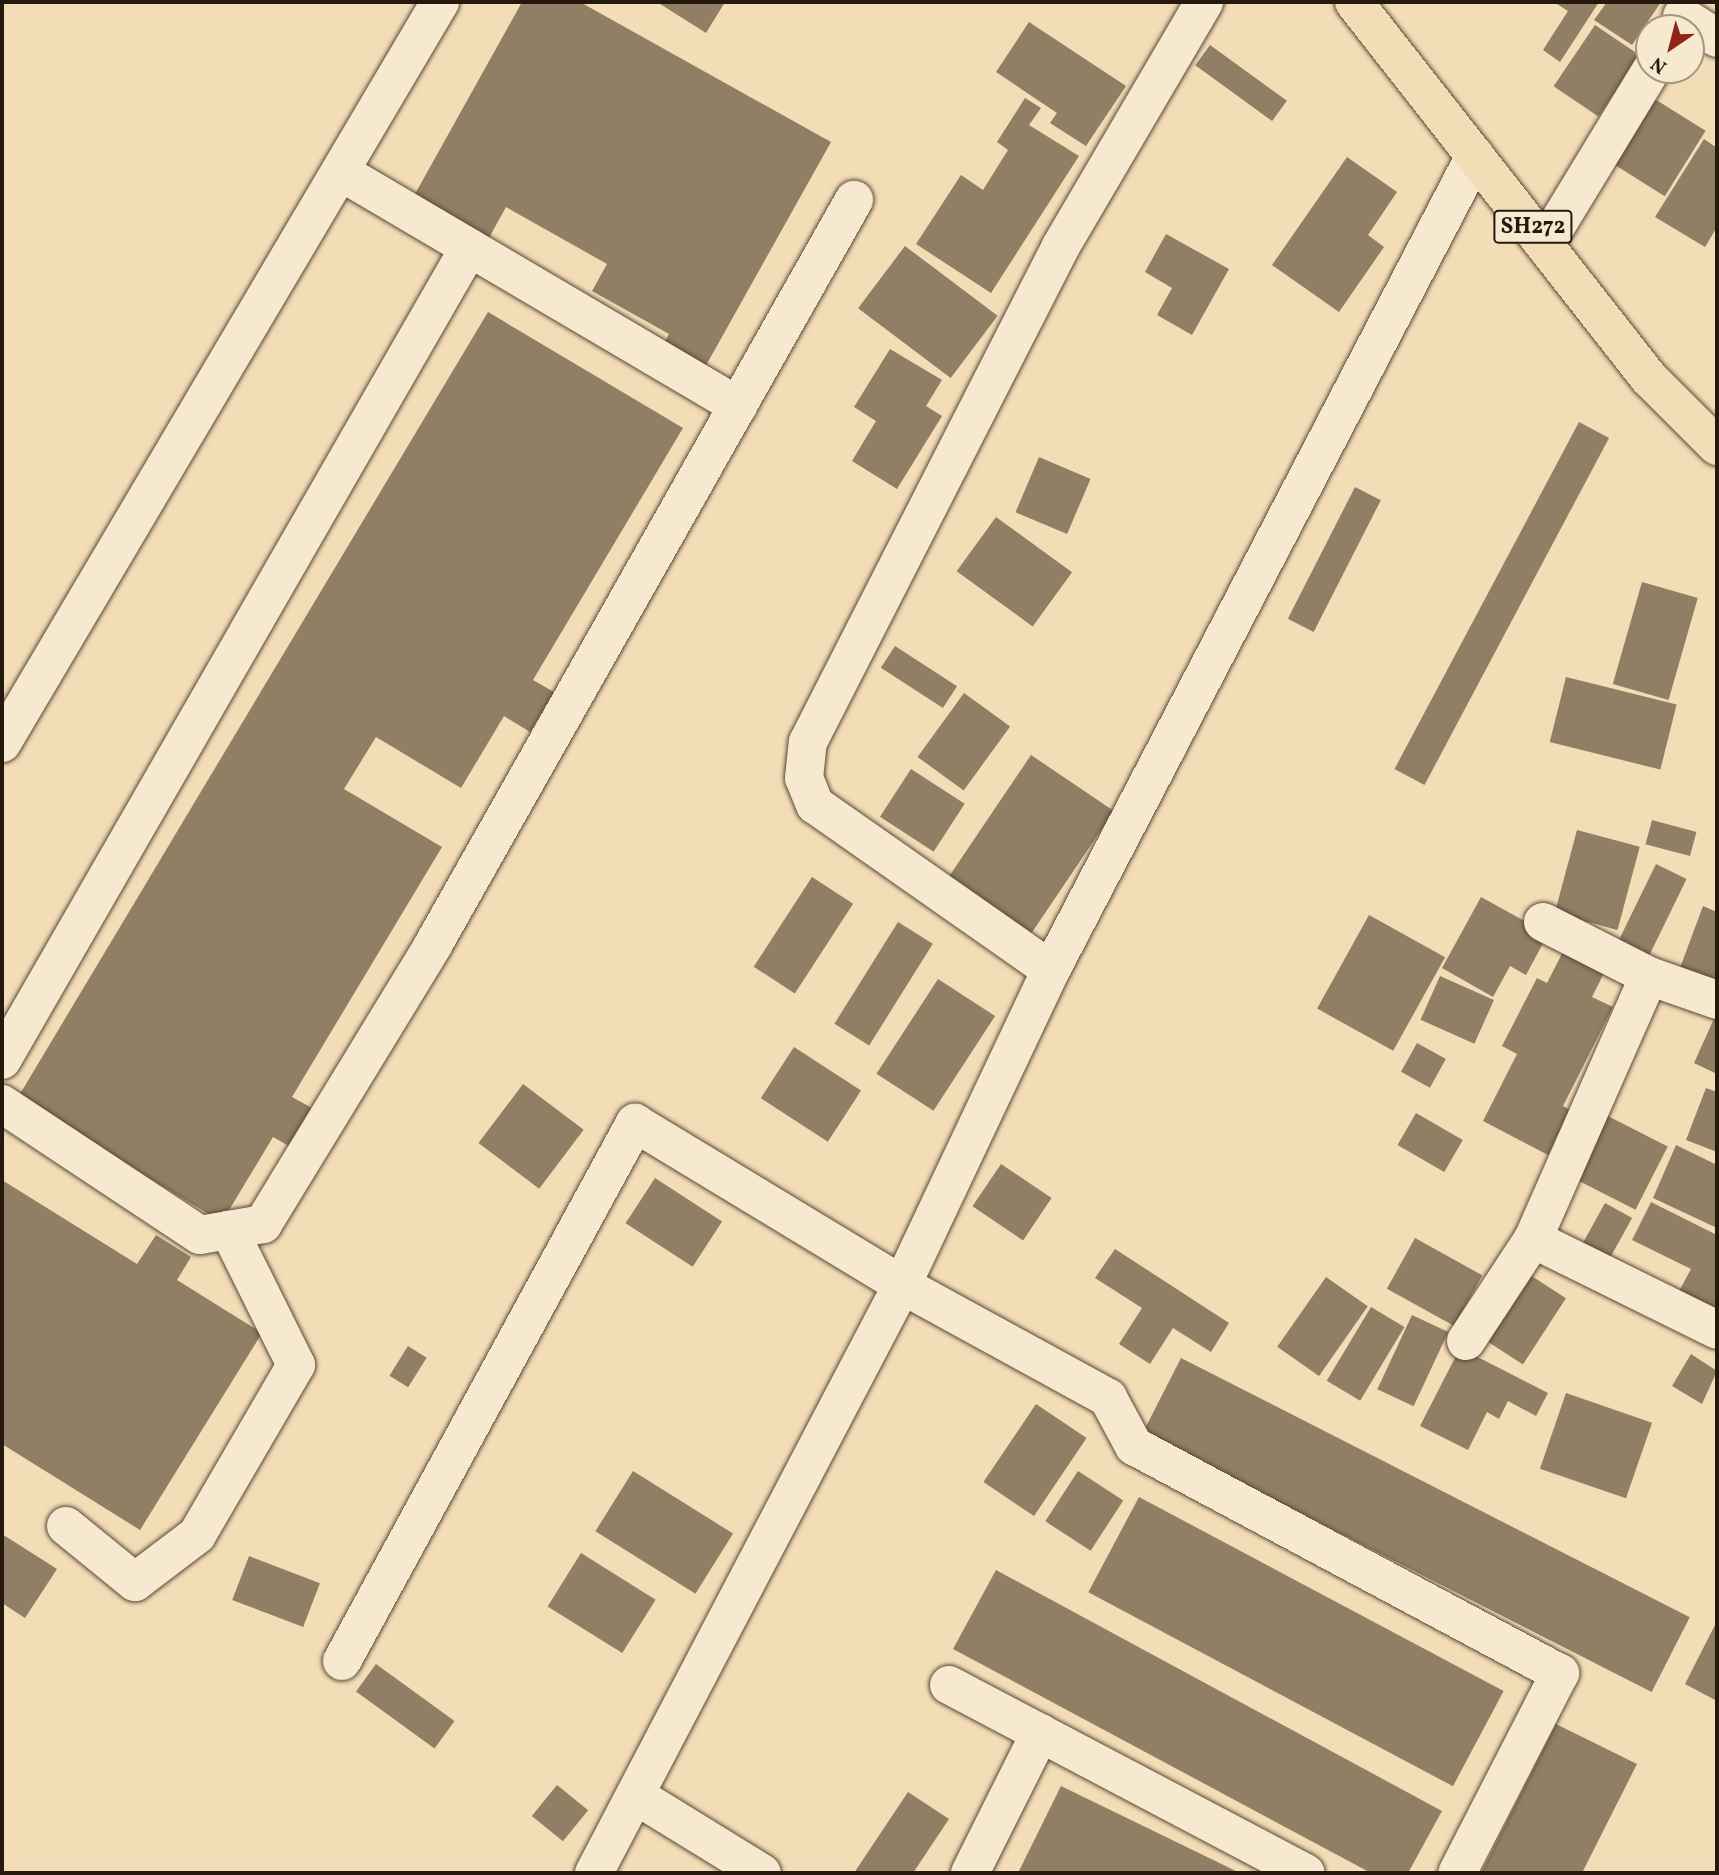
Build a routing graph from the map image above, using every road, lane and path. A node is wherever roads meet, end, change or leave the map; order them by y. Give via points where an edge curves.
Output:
1 (440, 2) edge
2 (1205, 2) edge
3 (1354, 2) edge
4 (1642, 84) edge
5 (1475, 156) junction
6 (341, 172) junction
7 (854, 200) dead end
8 (1546, 243) junction
9 (469, 247) junction
10 (738, 406) junction
11 (1717, 446) edge
12 (2, 743) edge
13 (1544, 922) dead end
14 (1051, 970) junction
15 (1649, 976) junction
16 (1717, 1000) edge
17 (2, 1060) edge
18 (2, 1104) edge
19 (229, 1230) junction
20 (1533, 1238) junction
21 (902, 1285) junction
22 (1717, 1330) edge
23 (1466, 1341) dead end
24 (66, 1526) dead end
25 (342, 1661) dead end
26 (949, 1685) dead end
27 (1040, 1733) junction
28 (635, 1795) junction
29 (594, 1873) edge
30 (762, 1873) edge
31 (970, 1873) edge
32 (1305, 1873) edge
33 (1457, 1873) edge

1 - 6 street
2 - 14 street via 1061,246 808,742 804,778 815,805
3 - 5 main road, SH272
4 - 8 street
5 - 8 main road, SH272
5 - 14 street
6 - 9 street
6 - 12 street
7 - 10 street
8 - 11 main road, SH272 via 1650,379
9 - 10 street
9 - 17 street
10 - 19 street via 433,945 263,1224
13 - 15 street
14 - 21 street
15 - 16 street
15 - 20 street
18 - 19 street via 200,1235
19 - 24 street via 296,1365 197,1535 135,1581
20 - 22 street
20 - 23 street
21 - 25 street via 635,1123
21 - 28 street
21 - 33 street via 1108,1398 1134,1446 1560,1673
26 - 27 street
27 - 31 street
27 - 32 street
28 - 29 street
28 - 30 street

